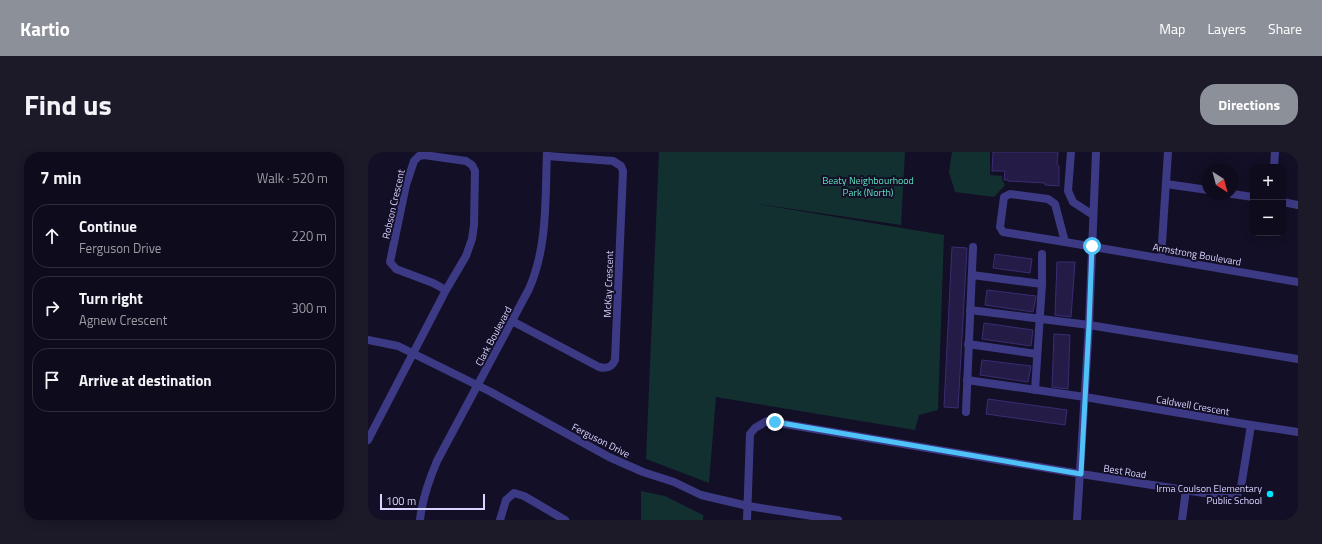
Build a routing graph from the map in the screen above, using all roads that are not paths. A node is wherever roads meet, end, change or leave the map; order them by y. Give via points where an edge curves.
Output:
1 (1071, 152) edge
2 (1096, 152) edge
3 (1168, 152) edge
4 (1275, 152) edge
5 (547, 154) edge
6 (1274, 164) edge
7 (1166, 184) junction
8 (1202, 189) edge
9 (1238, 195) edge
10 (1250, 197) edge
11 (1286, 203) edge
12 (1298, 205) edge
13 (1093, 215) junction
14 (1065, 242) junction
15 (1092, 246) junction
16 (973, 247) dead end
17 (1042, 254) dead end
18 (1162, 258) junction
19 (972, 275) junction
20 (1298, 282) edge
21 (1042, 284) junction
22 (446, 290) junction
23 (970, 310) junction
24 (1040, 318) junction
25 (512, 321) junction
26 (1089, 325) junction
27 (368, 340) edge
28 (968, 344) junction
29 (413, 353) junction
30 (1038, 354) junction
31 (1298, 359) edge
32 (967, 380) junction
33 (478, 386) junction
34 (1035, 390) junction
35 (1085, 397) junction
36 (966, 412) dead end
37 (1251, 425) junction
38 (1298, 432) edge
39 (368, 440) edge
40 (1081, 474) junction
41 (1186, 490) junction
42 (748, 506) junction
43 (826, 519) edge
44 (420, 520) edge
45 (500, 520) edge
46 (564, 520) edge
47 (747, 520) edge
48 (838, 520) edge
49 (1078, 520) edge
50 (1182, 520) edge

1 - 13 street via 1068,191 1073,202
2 - 13 street
3 - 7 street
4 - 6 street
5 - 25 street, Clark Boulevard via 544,235 539,263
5 - 25 street, McKay Crescent via 613,161 621,166 623,171 615,360 610,367 594,365
7 - 8 street
7 - 18 street
9 - 10 street
11 - 12 street
13 - 15 street
14 - 14 street, Armstrong Boulevard via 1002,232 1000,227 1004,197 1010,194 1048,199 1056,204
14 - 15 street, Armstrong Boulevard
15 - 18 street, Armstrong Boulevard
15 - 26 street
16 - 19 street
17 - 21 street
18 - 20 street, Armstrong Boulevard
19 - 21 street
19 - 23 street
21 - 24 street
22 - 22 street, Robson Crescent via 466,256 472,238 475,171 466,161 424,155 414,161 406,186 390,262 396,269
22 - 29 street, Robson Crescent
23 - 24 street
23 - 28 street
24 - 26 street
24 - 30 street
25 - 33 street, Clark Boulevard
26 - 31 street
26 - 35 street
27 - 29 street, Ferguson Drive via 398,346
28 - 30 street
28 - 32 street
29 - 33 street, Ferguson Drive
29 - 39 street, Robson Crescent
30 - 34 street
32 - 34 street, Caldwell Crescent
32 - 36 street
33 - 42 street, Ferguson Drive via 609,457 701,495
33 - 44 street, Clark Boulevard via 437,461 424,495
34 - 35 street, Caldwell Crescent
35 - 37 street, Caldwell Crescent
35 - 40 street
37 - 38 street, Caldwell Crescent
37 - 41 street, Best Road via 1241,487 1237,495 1230,497
40 - 41 street, Best Road
40 - 42 street, Best Road via 767,421 750,434
40 - 49 street
41 - 50 street
42 - 43 street, Ferguson Drive
42 - 47 street
43 - 48 street, Ferguson Drive
45 - 46 street via 506,500 514,493 524,496

